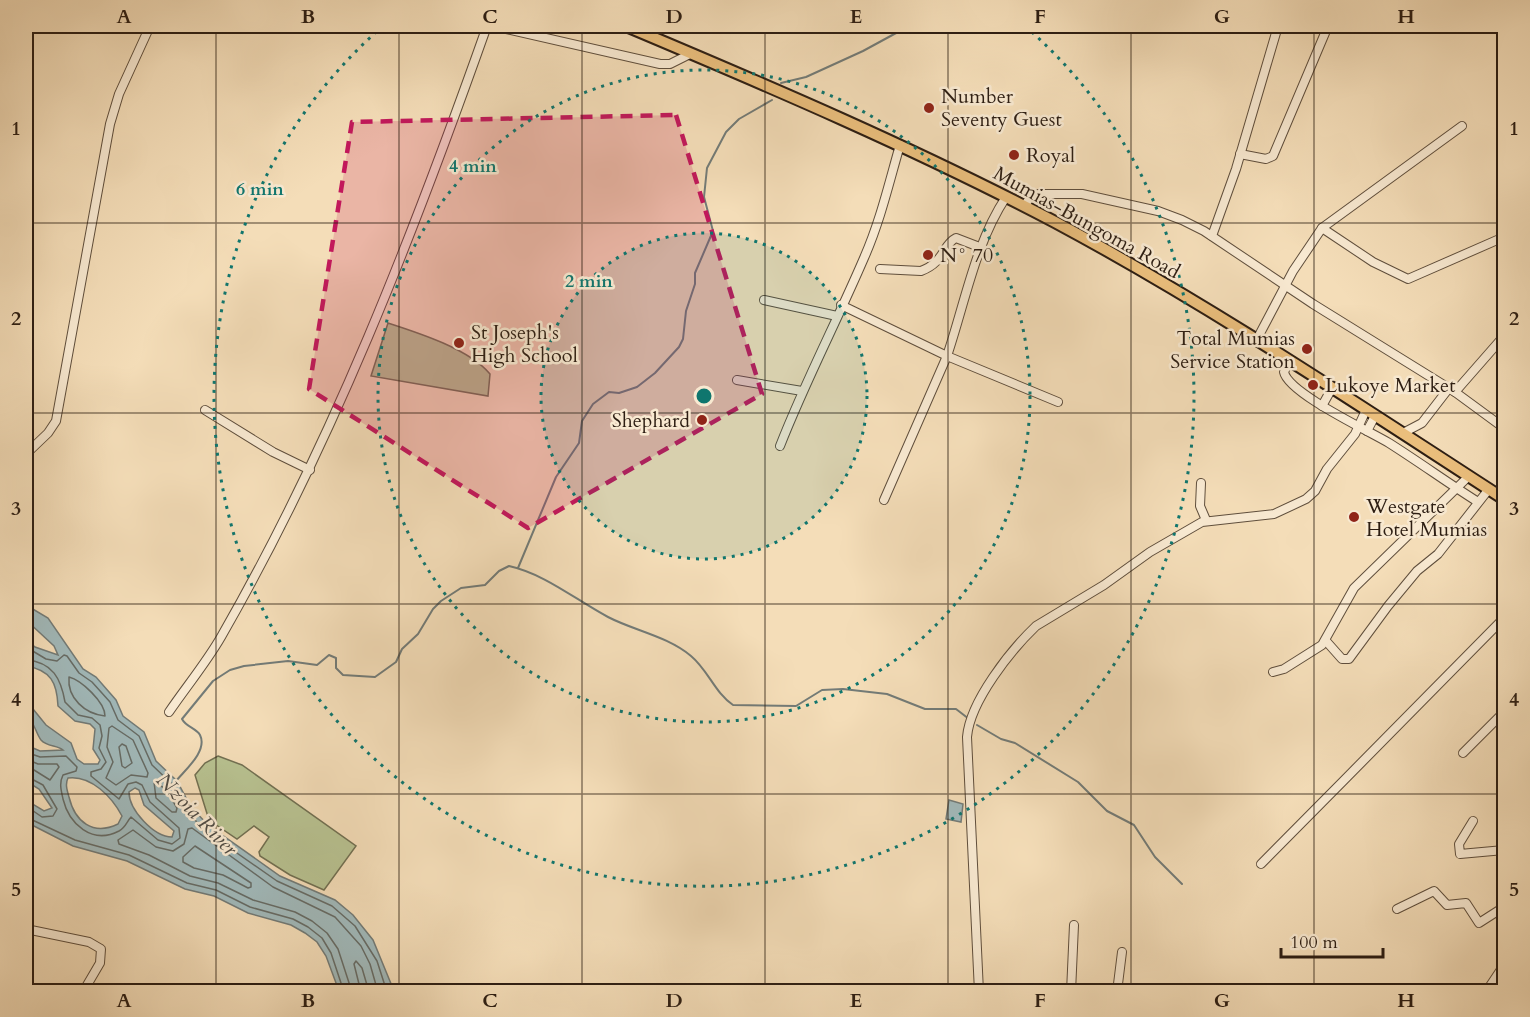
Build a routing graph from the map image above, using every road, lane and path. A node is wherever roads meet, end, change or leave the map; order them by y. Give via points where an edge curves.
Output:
1 (150, 26) edge
2 (487, 26) edge
3 (493, 26) edge
4 (626, 26) edge
5 (1328, 26) edge
6 (1275, 27) edge
7 (690, 54) junction
8 (1462, 126) dead end
9 (900, 145) junction
10 (1240, 154) junction
11 (1006, 197) junction
12 (1024, 206) junction
13 (1323, 228) junction
14 (1212, 236) junction
15 (1504, 237) edge
16 (982, 248) junction
17 (880, 269) dead end
18 (1287, 285) junction
19 (764, 300) dead end
20 (841, 305) junction
21 (837, 316) junction
22 (1504, 336) edge
23 (1256, 341) junction
24 (947, 356) junction
25 (1288, 361) junction
26 (737, 380) dead end
27 (1332, 388) junction
28 (1452, 390) junction
29 (802, 391) junction
30 (1058, 402) dead end
31 (1322, 406) junction
32 (205, 410) dead end
33 (1370, 413) junction
34 (1359, 426) junction
35 (1504, 429) edge
36 (1367, 431) junction
37 (1401, 432) junction
38 (1418, 443) junction
39 (1390, 444) junction
40 (780, 446) dead end
41 (26, 454) edge
42 (1408, 456) junction
43 (1442, 458) junction
44 (310, 470) junction
45 (1432, 471) junction
46 (1469, 476) junction
47 (1201, 483) dead end
48 (1457, 489) junction
49 (1489, 489) junction
50 (1504, 499) edge
51 (884, 500) dead end
52 (1478, 502) junction
53 (1206, 520) junction
54 (1504, 618) edge
55 (1326, 641) junction
56 (1273, 672) dead end
57 (170, 712) dead end
58 (1504, 712) edge
59 (1463, 753) dead end
60 (1473, 821) dead end
61 (1504, 850) edge
62 (1261, 864) dead end
63 (1504, 907) edge
64 (1397, 909) dead end
65 (1074, 925) dead end
66 (26, 930) edge
67 (1122, 952) dead end
68 (1504, 965) edge
69 (1489, 990) edge
70 (83, 992) edge
71 (979, 992) edge
72 (1071, 992) edge
73 (1118, 992) edge

1 - 41 street via 119,94 110,124 56,421
2 - 44 street via 401,256
3 - 7 street via 660,64
4 - 7 highway, Mumias-Bungoma Road
5 - 10 street via 1273,156 1266,159
6 - 10 street
7 - 9 highway, Mumias-Bungoma Road
8 - 13 street
9 - 11 highway, Mumias-Bungoma Road
9 - 20 street via 878,223
10 - 14 street
11 - 12 highway, Mumias-Bungoma Road
11 - 16 street
12 - 14 street via 1038,194 1082,194 1158,211
12 - 23 highway, Mumias-Bungoma Road
13 - 15 street via 1406,279
13 - 18 street
14 - 18 street
16 - 17 street via 954,238 942,257 926,269
16 - 24 street
18 - 23 street
18 - 28 street
19 - 21 street
20 - 21 street
20 - 24 street
21 - 29 street
22 - 28 street
23 - 25 highway, Mumias-Bungoma Road
24 - 30 street
24 - 51 street
25 - 27 highway, Mumias-Bungoma Road
25 - 31 street via 1285,378
26 - 29 street
27 - 31 street
27 - 33 highway, Mumias-Bungoma Road
28 - 35 street
28 - 37 street via 1422,423
29 - 40 street
31 - 34 street
32 - 44 street
33 - 34 street
33 - 36 street
33 - 37 highway, Mumias-Bungoma Road
34 - 36 street
34 - 53 street via 1306,499 1274,514
36 - 39 street
37 - 38 highway, Mumias-Bungoma Road
37 - 39 street
38 - 42 street
38 - 43 highway, Mumias-Bungoma Road
39 - 42 street
42 - 45 street
43 - 45 street
43 - 46 highway, Mumias-Bungoma Road
44 - 57 street via 220,639
45 - 48 street
46 - 48 street
46 - 49 highway, Mumias-Bungoma Road
47 - 53 street via 1200,506
48 - 52 street
48 - 55 street via 1353,588
49 - 50 highway, Mumias-Bungoma Road
49 - 52 street
52 - 55 street via 1438,554 1419,568 1349,659 1342,659
53 - 71 street via 1036,626 983,695 968,737
54 - 62 street
55 - 56 street
58 - 59 street
60 - 61 street via 1460,842 1460,854
63 - 64 street via 1479,923 1466,903 1448,905 1434,891
65 - 72 street
66 - 70 street via 82,940 101,949 100,963
67 - 73 street
68 - 69 street

